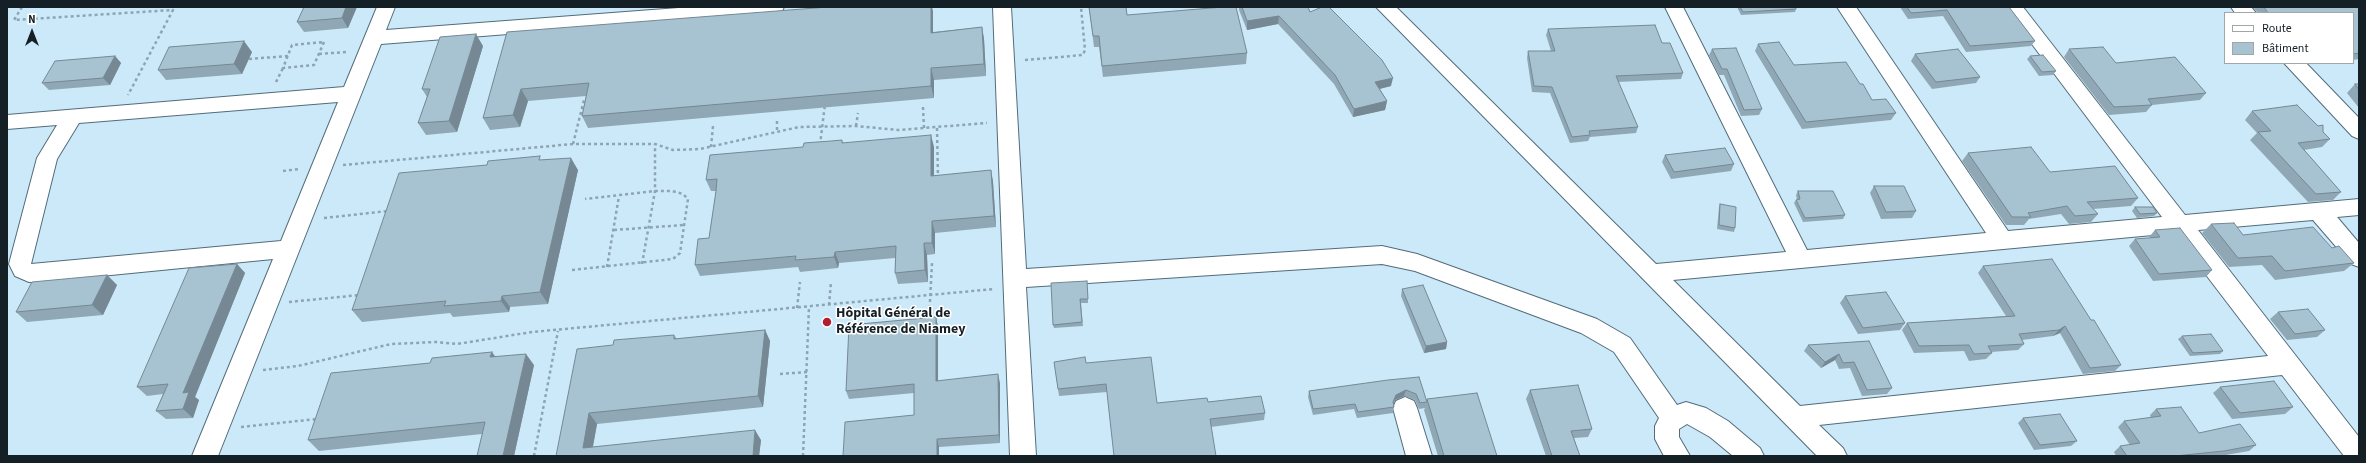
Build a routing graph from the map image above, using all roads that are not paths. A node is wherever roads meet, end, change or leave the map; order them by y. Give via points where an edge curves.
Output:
1 (386, 7) edge
2 (775, 7) edge
3 (1002, 7) edge
4 (1385, 7) edge
5 (1674, 7) edge
6 (1846, 7) edge
7 (2013, 7) edge
8 (370, 44) junction
9 (2295, 64) edge
10 (350, 94) junction
11 (74, 115) junction
12 (7, 122) edge
13 (2359, 131) edge
14 (2359, 206) edge
15 (2318, 210) junction
16 (2180, 224) junction
17 (2003, 241) junction
18 (288, 249) junction
19 (2359, 258) edge
20 (1801, 260) junction
21 (1651, 273) junction
22 (1015, 283) junction
23 (2288, 364) junction
24 (1405, 408) dead end
25 (1795, 416) junction
26 (1673, 419) junction
27 (205, 456) edge
28 (1023, 456) edge
29 (1419, 456) edge
30 (1677, 456) edge
31 (1751, 456) edge
32 (1834, 456) edge
33 (2359, 456) edge

1 - 8 street
2 - 8 street
3 - 22 street
4 - 21 street
5 - 20 street
6 - 17 street
7 - 16 street
8 - 10 street
9 - 13 street
10 - 11 street
10 - 18 street
11 - 12 street
11 - 18 street via 47,158 20,264 23,270 40,273
14 - 15 street
15 - 16 street
15 - 19 street
16 - 17 street
16 - 23 street
17 - 20 street
18 - 27 street
20 - 21 street
21 - 25 street
22 - 26 street via 1382,255 1417,263 1589,326 1622,345
22 - 28 street
23 - 25 street
23 - 33 street
24 - 29 street
25 - 32 street
26 - 30 street via 1666,432 1667,439
26 - 31 street via 1686,413 1697,415 1719,429

